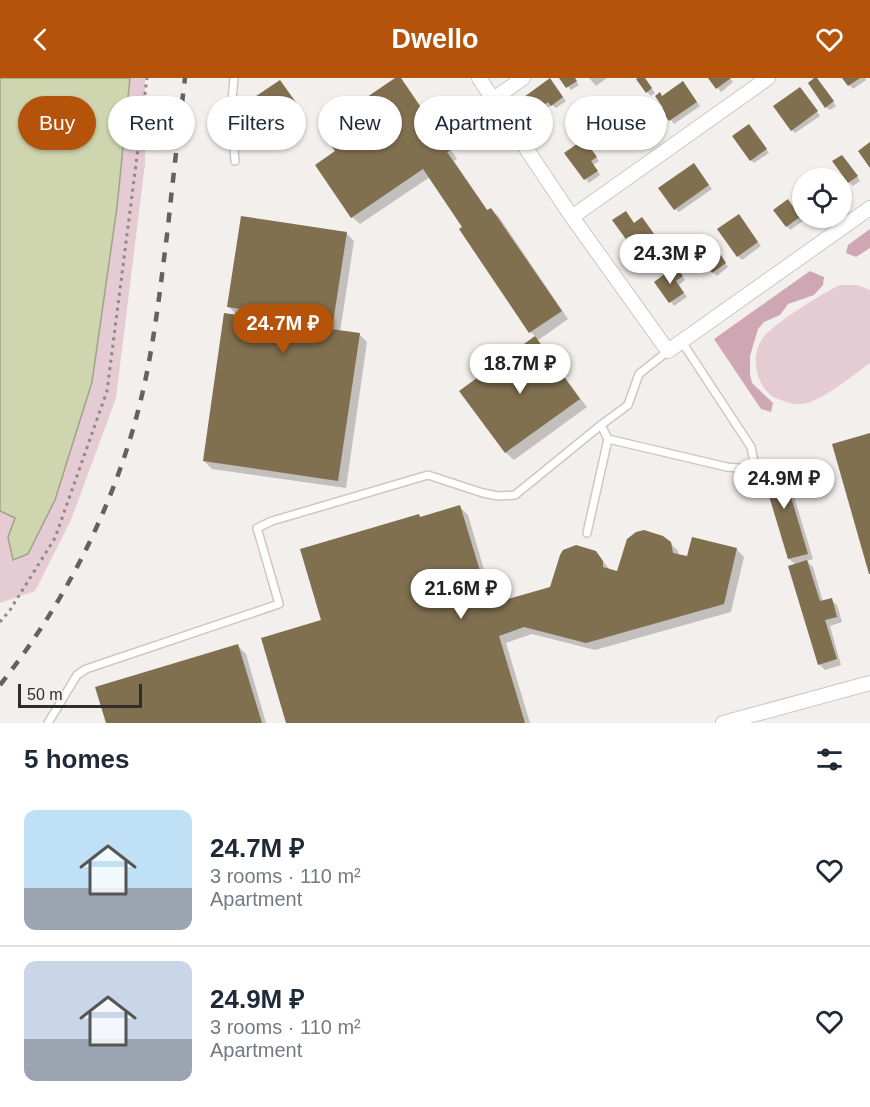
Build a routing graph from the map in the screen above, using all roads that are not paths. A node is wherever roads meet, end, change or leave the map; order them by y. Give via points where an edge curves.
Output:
1 (234, 78) edge
2 (479, 78) edge
3 (523, 78) edge
4 (768, 78) edge
5 (492, 96) edge
6 (498, 96) edge
7 (528, 150) edge
8 (235, 160) dead end
9 (870, 208) edge
10 (572, 217) junction
11 (682, 342) junction
12 (668, 351) junction
13 (601, 425) junction
14 (608, 440) junction
15 (586, 533) dead end
16 (870, 683) edge
17 (48, 723) edge
18 (723, 723) edge

1 - 8 lane via 231,111
2 - 5 street
3 - 6 street
4 - 10 street
7 - 10 street
9 - 11 street
10 - 12 street
11 - 12 street
11 - 14 lane via 750,447 754,462 749,469
12 - 13 lane via 639,374 628,405
13 - 14 lane
13 - 17 lane via 515,495 483,493 428,475 257,528 279,604 87,669 77,675
14 - 15 lane
16 - 18 street

